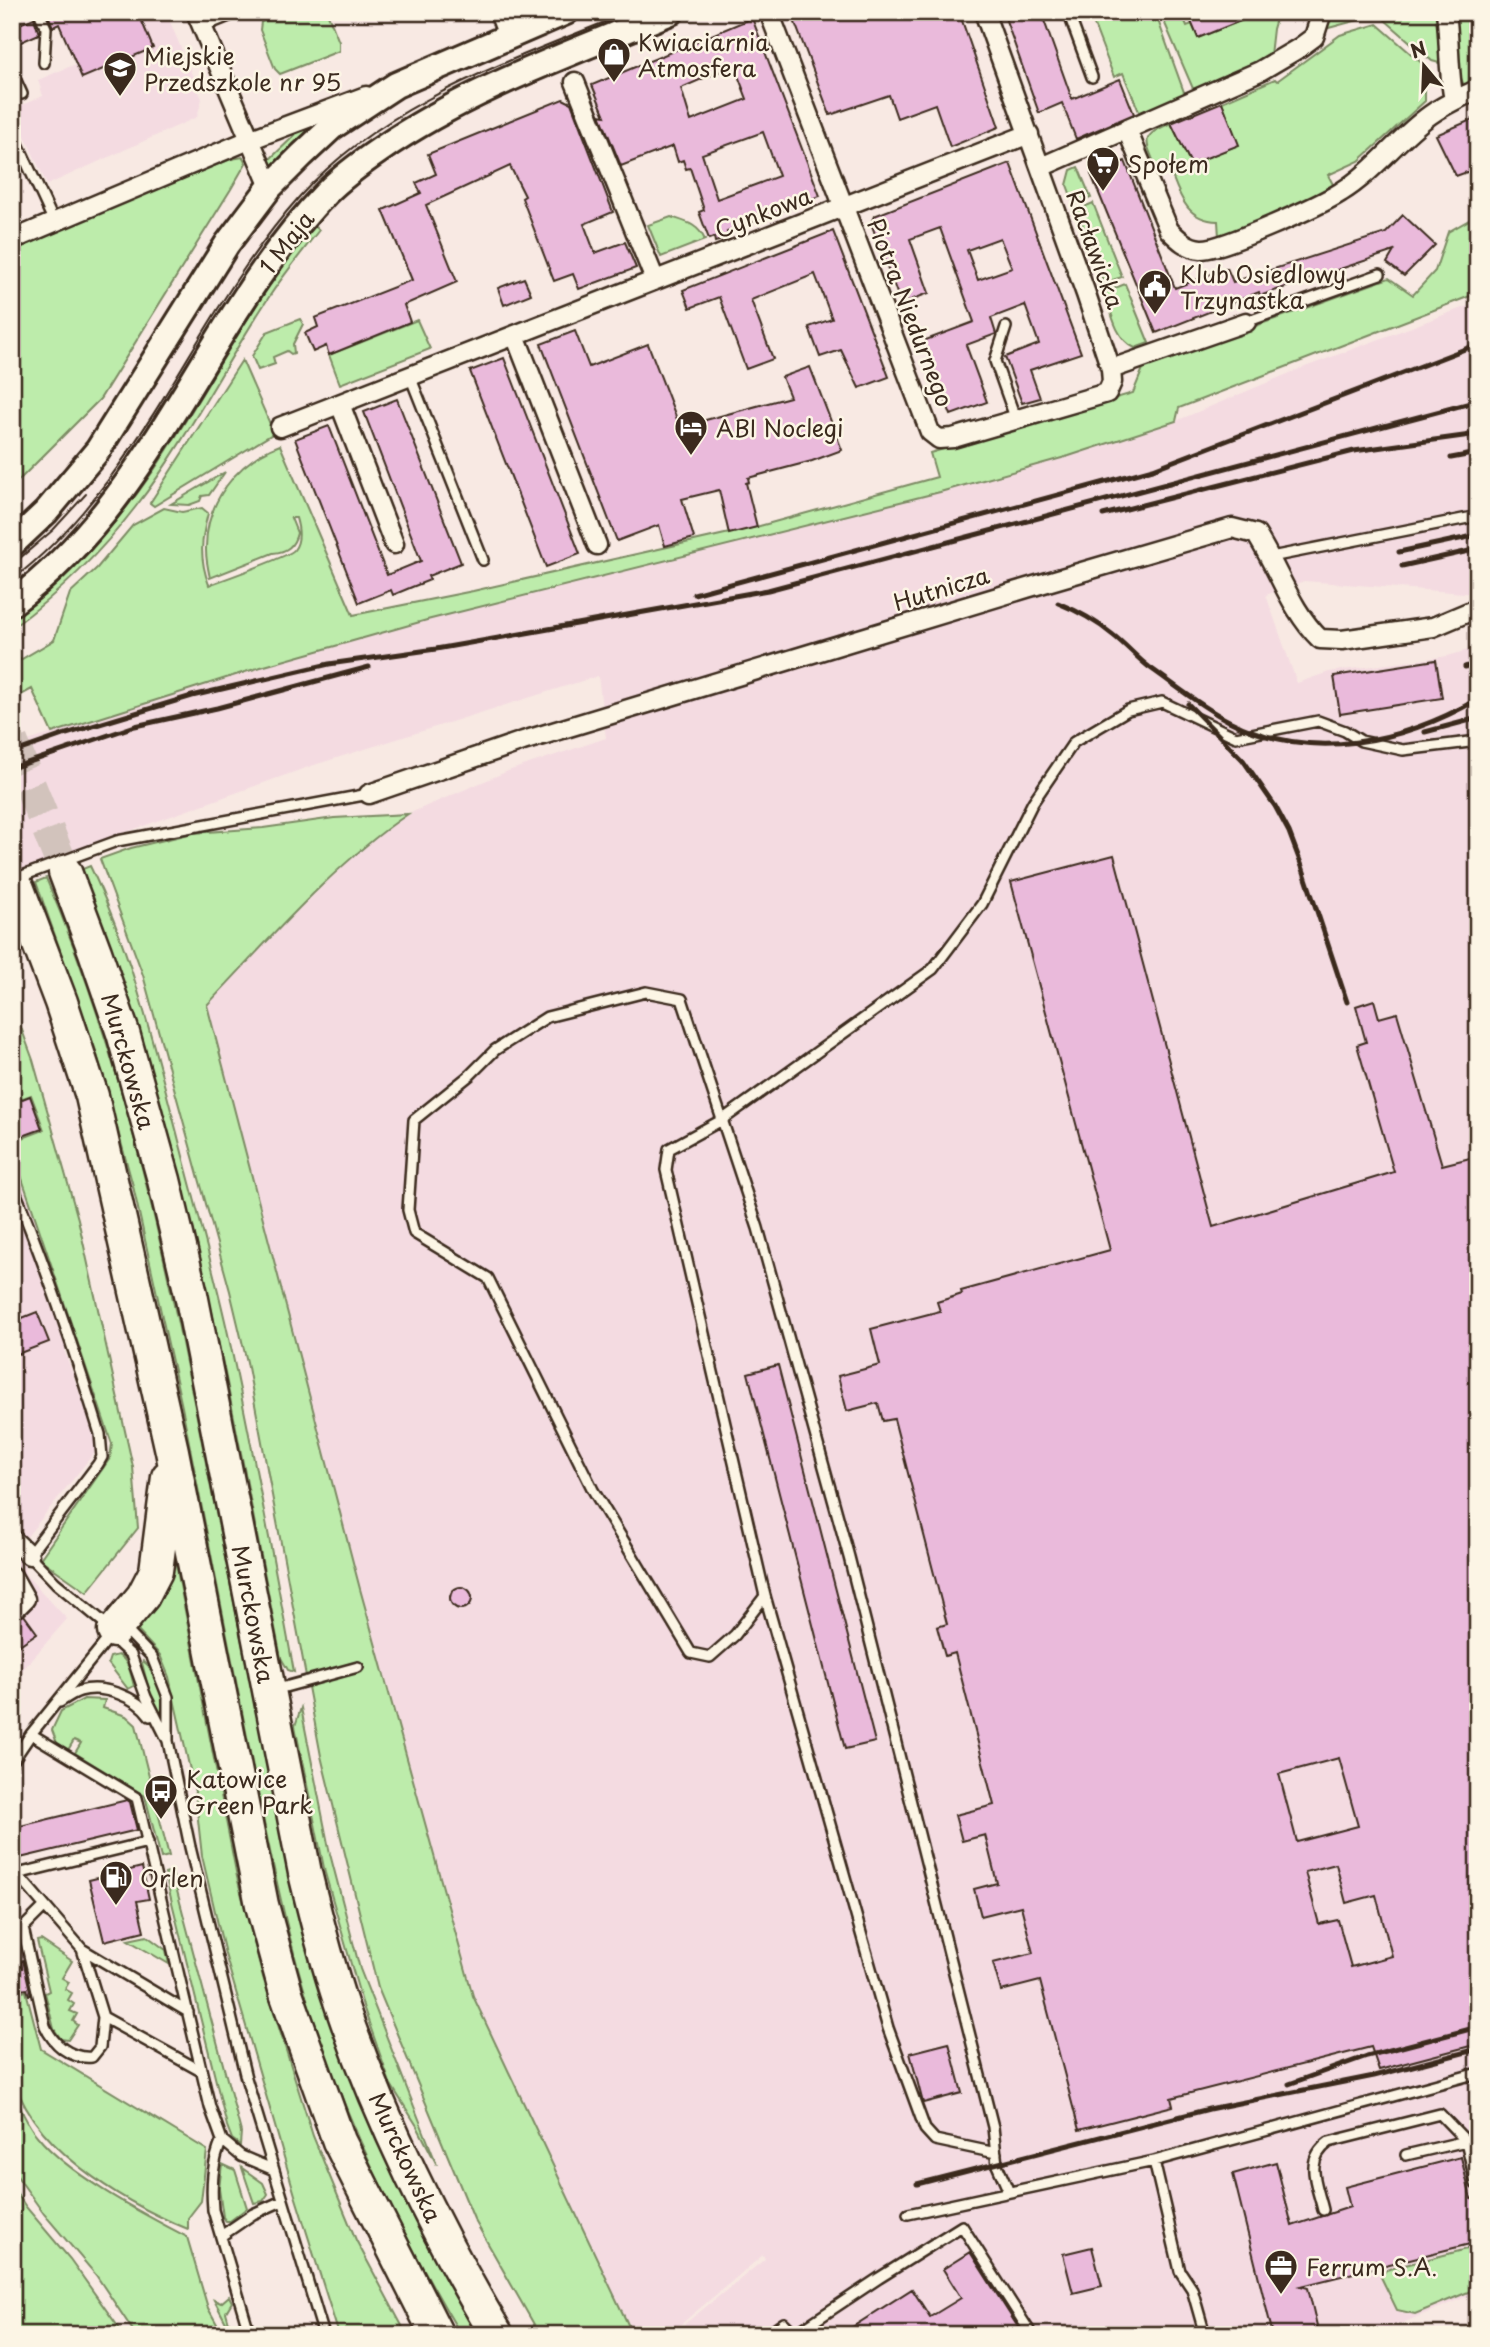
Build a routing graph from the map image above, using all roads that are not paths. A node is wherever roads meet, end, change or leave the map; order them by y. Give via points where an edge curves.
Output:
1 (38, 12) edge
2 (239, 12) edge
3 (499, 12) edge
4 (566, 12) edge
5 (671, 12) edge
6 (769, 12) edge
7 (984, 12) edge
8 (1068, 12) edge
9 (1322, 12) edge
10 (1446, 12) edge
11 (199, 20) edge
12 (508, 36) junction
13 (44, 63) dead end
14 (12, 72) edge
15 (1093, 77) dead end
16 (575, 82) dead end
17 (396, 85) junction
18 (1478, 89) edge
19 (22, 94) dead end
20 (1454, 100) junction
21 (1127, 130) junction
22 (12, 131) edge
23 (1029, 134) junction
24 (249, 140) junction
25 (1041, 167) junction
26 (270, 187) junction
27 (845, 206) junction
28 (54, 222) junction
29 (12, 240) edge
30 (1380, 274) dead end
31 (655, 281) junction
32 (1246, 322) joint
33 (1006, 327) dead end
34 (515, 335) junction
35 (1111, 369) junction
36 (410, 376) junction
37 (340, 404) junction
38 (1016, 420) junction
39 (280, 427) dead end
40 (1478, 516) edge
41 (12, 544) edge
42 (394, 544) dead end
43 (597, 545) dead end
44 (1271, 557) junction
45 (483, 560) dead end
46 (12, 603) edge
47 (1478, 608) edge
48 (1478, 741) edge
49 (369, 794) joint
50 (65, 872) tunnel mouth
51 (15, 884) edge
52 (722, 1120) junction
53 (12, 1184) edge
54 (172, 1451) junction
55 (12, 1539) edge
56 (29, 1555) junction
57 (12, 1576) edge
58 (765, 1596) junction
59 (18, 1606) dead end
60 (114, 1631) junction
61 (358, 1667) dead end
62 (270, 1692) junction
63 (54, 1706) junction
64 (31, 1734) junction
65 (167, 1741) junction
66 (12, 1762) edge
67 (148, 1842) junction
68 (12, 1854) edge
69 (17, 1874) junction
70 (44, 1907) junction
71 (82, 1949) junction
72 (188, 2012) junction
73 (103, 2017) junction
74 (201, 2071) junction
75 (1478, 2073) edge
76 (222, 2140) junction
77 (1466, 2141) junction
78 (996, 2153) junction
79 (1406, 2155) dead end
80 (1154, 2161) junction
81 (272, 2169) junction
82 (1478, 2183) edge
83 (1009, 2192) junction
84 (282, 2202) junction
85 (1323, 2210) dead end
86 (908, 2214) dead end
87 (221, 2236) junction
88 (795, 2334) edge
89 (250, 2335) edge
90 (324, 2335) edge
91 (437, 2335) edge
92 (497, 2335) edge
93 (767, 2335) edge
94 (1032, 2335) edge
95 (1205, 2335) edge

1 - 13 lane via 46,28
2 - 11 lane
3 - 12 street
4 - 12 street, 1 Maja
5 - 46 street, 1 Maja via 452,106 391,142 328,191 263,270 120,494 75,547
6 - 27 street, Piotra Niedurnego
7 - 23 street, Racławicka
8 - 15 lane
9 - 21 street via 1314,37 1261,71
10 - 20 street
11 - 24 street
12 - 17 street, 1 Maja
14 - 19 lane
16 - 31 street
17 - 24 street, 1 Maja
17 - 26 street, 1 Maja via 332,127
18 - 20 street
20 - 21 street via 1339,193 1201,249 1182,243 1169,230
21 - 25 street
22 - 28 lane
23 - 25 street, Racławicka
23 - 27 street, Cynkowa
24 - 26 street
24 - 28 street, 1 Maja
25 - 35 street, Racławicka
26 - 41 street, 1 Maja via 198,289 98,450
27 - 31 street, Cynkowa
27 - 38 street, Piotra Niedurnego via 930,432 939,439 953,438
28 - 29 street, 1 Maja
30 - 32 lane
31 - 34 street, Cynkowa
32 - 35 street
33 - 38 lane via 995,361
34 - 36 street, Cynkowa
34 - 43 street
35 - 38 street, Piotra Niedurnego via 1107,393
36 - 37 street, Cynkowa
36 - 45 lane
37 - 39 street, Cynkowa
37 - 42 street
40 - 44 lane
44 - 47 street, Hutnicza via 1305,625 1320,639 1433,627
44 - 49 street, Hutnicza via 1256,534 1232,528 523,741
48 - 52 lane via 1403,750 1361,741 1318,721 1236,737 1162,702 1128,710 1074,743 1033,802 982,904 933,969
49 - 51 lane via 117,841
50 - 62 highway, Murckowska via 123,1034 164,1180
51 - 54 highway, Murckowska via 92,1096
52 - 58 lane via 669,1150 666,1170
52 - 58 lane via 682,999 646,992 547,1017 495,1050 414,1120 408,1210 414,1233 488,1278 593,1490 691,1653 709,1657 735,1635
52 - 78 lane via 758,1228 849,1557
53 - 56 lane via 67,1328 102,1451 98,1464
54 - 60 highway via 156,1570 143,1596
54 - 91 highway, Murckowska via 262,1905 286,1993 339,2141
55 - 56 street
56 - 60 lane
57 - 59 street via 25,1599
58 - 78 lane via 888,2028 925,2129 935,2140
60 - 63 lane
60 - 65 lane via 131,1655
60 - 65 lane via 130,1634 152,1657 168,1697
61 - 62 lane
62 - 92 highway, Murckowska via 305,1874 343,2009 428,2209
63 - 64 lane
63 - 65 lane via 78,1691 116,1693 146,1710
64 - 66 lane
64 - 67 lane via 137,1798
65 - 81 lane via 246,2078
67 - 69 lane
67 - 72 lane
68 - 69 lane
69 - 70 lane
70 - 71 lane
70 - 73 lane via 23,1928 51,2040 81,2058 92,2057 100,2047
71 - 72 lane
71 - 73 lane
72 - 74 lane
73 - 74 lane
74 - 76 lane
75 - 80 lane
76 - 81 lane via 241,2156
76 - 87 lane via 212,2189
77 - 79 lane
77 - 82 lane
77 - 85 lane via 1440,2114 1328,2142 1317,2151 1312,2166
78 - 83 lane
80 - 83 lane
80 - 95 lane via 1180,2271 1192,2289
81 - 84 lane
83 - 86 lane
84 - 87 lane via 253,2214
84 - 90 lane
87 - 89 lane
88 - 93 lane via 784,2323
88 - 94 lane via 962,2226

